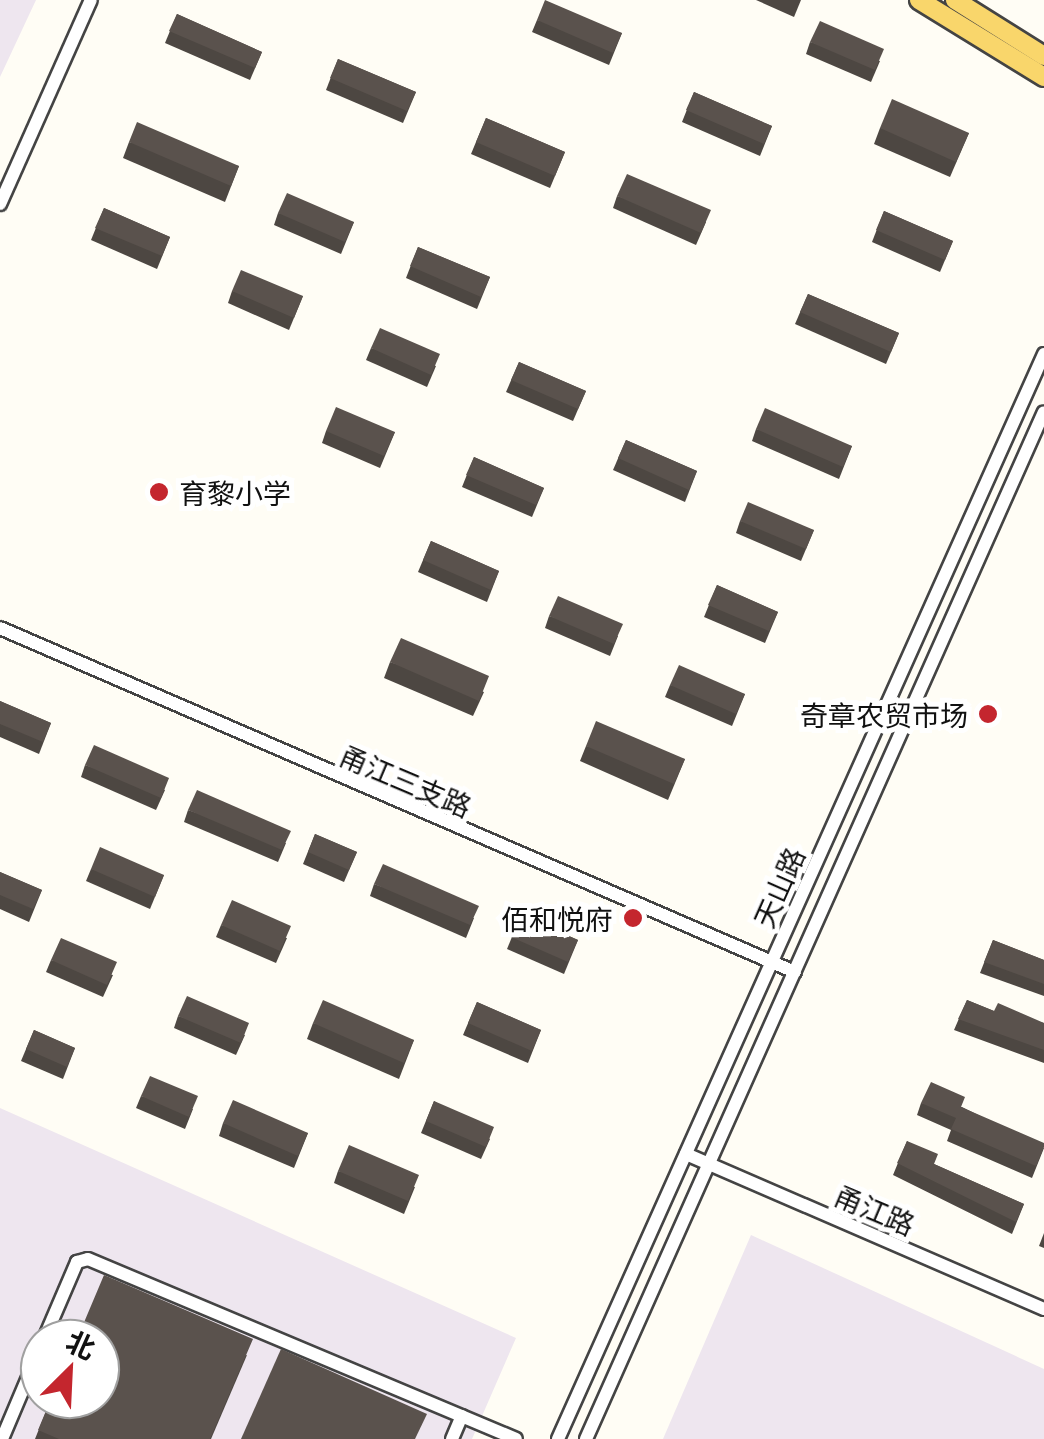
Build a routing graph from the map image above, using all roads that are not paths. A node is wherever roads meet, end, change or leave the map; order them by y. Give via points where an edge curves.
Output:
1 (91, 0) edge
2 (919, 0) edge
3 (955, 0) edge
4 (1044, 56) edge
5 (1044, 78) edge
6 (0, 204) edge
7 (1044, 354) edge
8 (1044, 412) edge
9 (0, 628) edge
10 (772, 962) junction
11 (795, 972) junction
12 (686, 1154) junction
13 (710, 1164) junction
14 (1044, 1309) edge
15 (53, 1319) edge
16 (20, 1397) edge
17 (462, 1416) junction
18 (2, 1439) edge
19 (452, 1439) edge
20 (516, 1439) edge
21 (558, 1439) edge
22 (586, 1439) edge

1 - 6 street
2 - 5 main road
3 - 4 main road
7 - 10 street, 天山路
8 - 11 street, 天山路
9 - 10 street, 甬江三支路
10 - 11 street, 甬江三支路
10 - 12 street, 天山路
11 - 13 street, 天山路
12 - 13 street, 甬江路
12 - 21 street, 天山路
13 - 14 street, 甬江路
13 - 22 street, 天山路
15 - 17 street via 77,1262 88,1260
16 - 18 street
17 - 19 street
17 - 20 street

